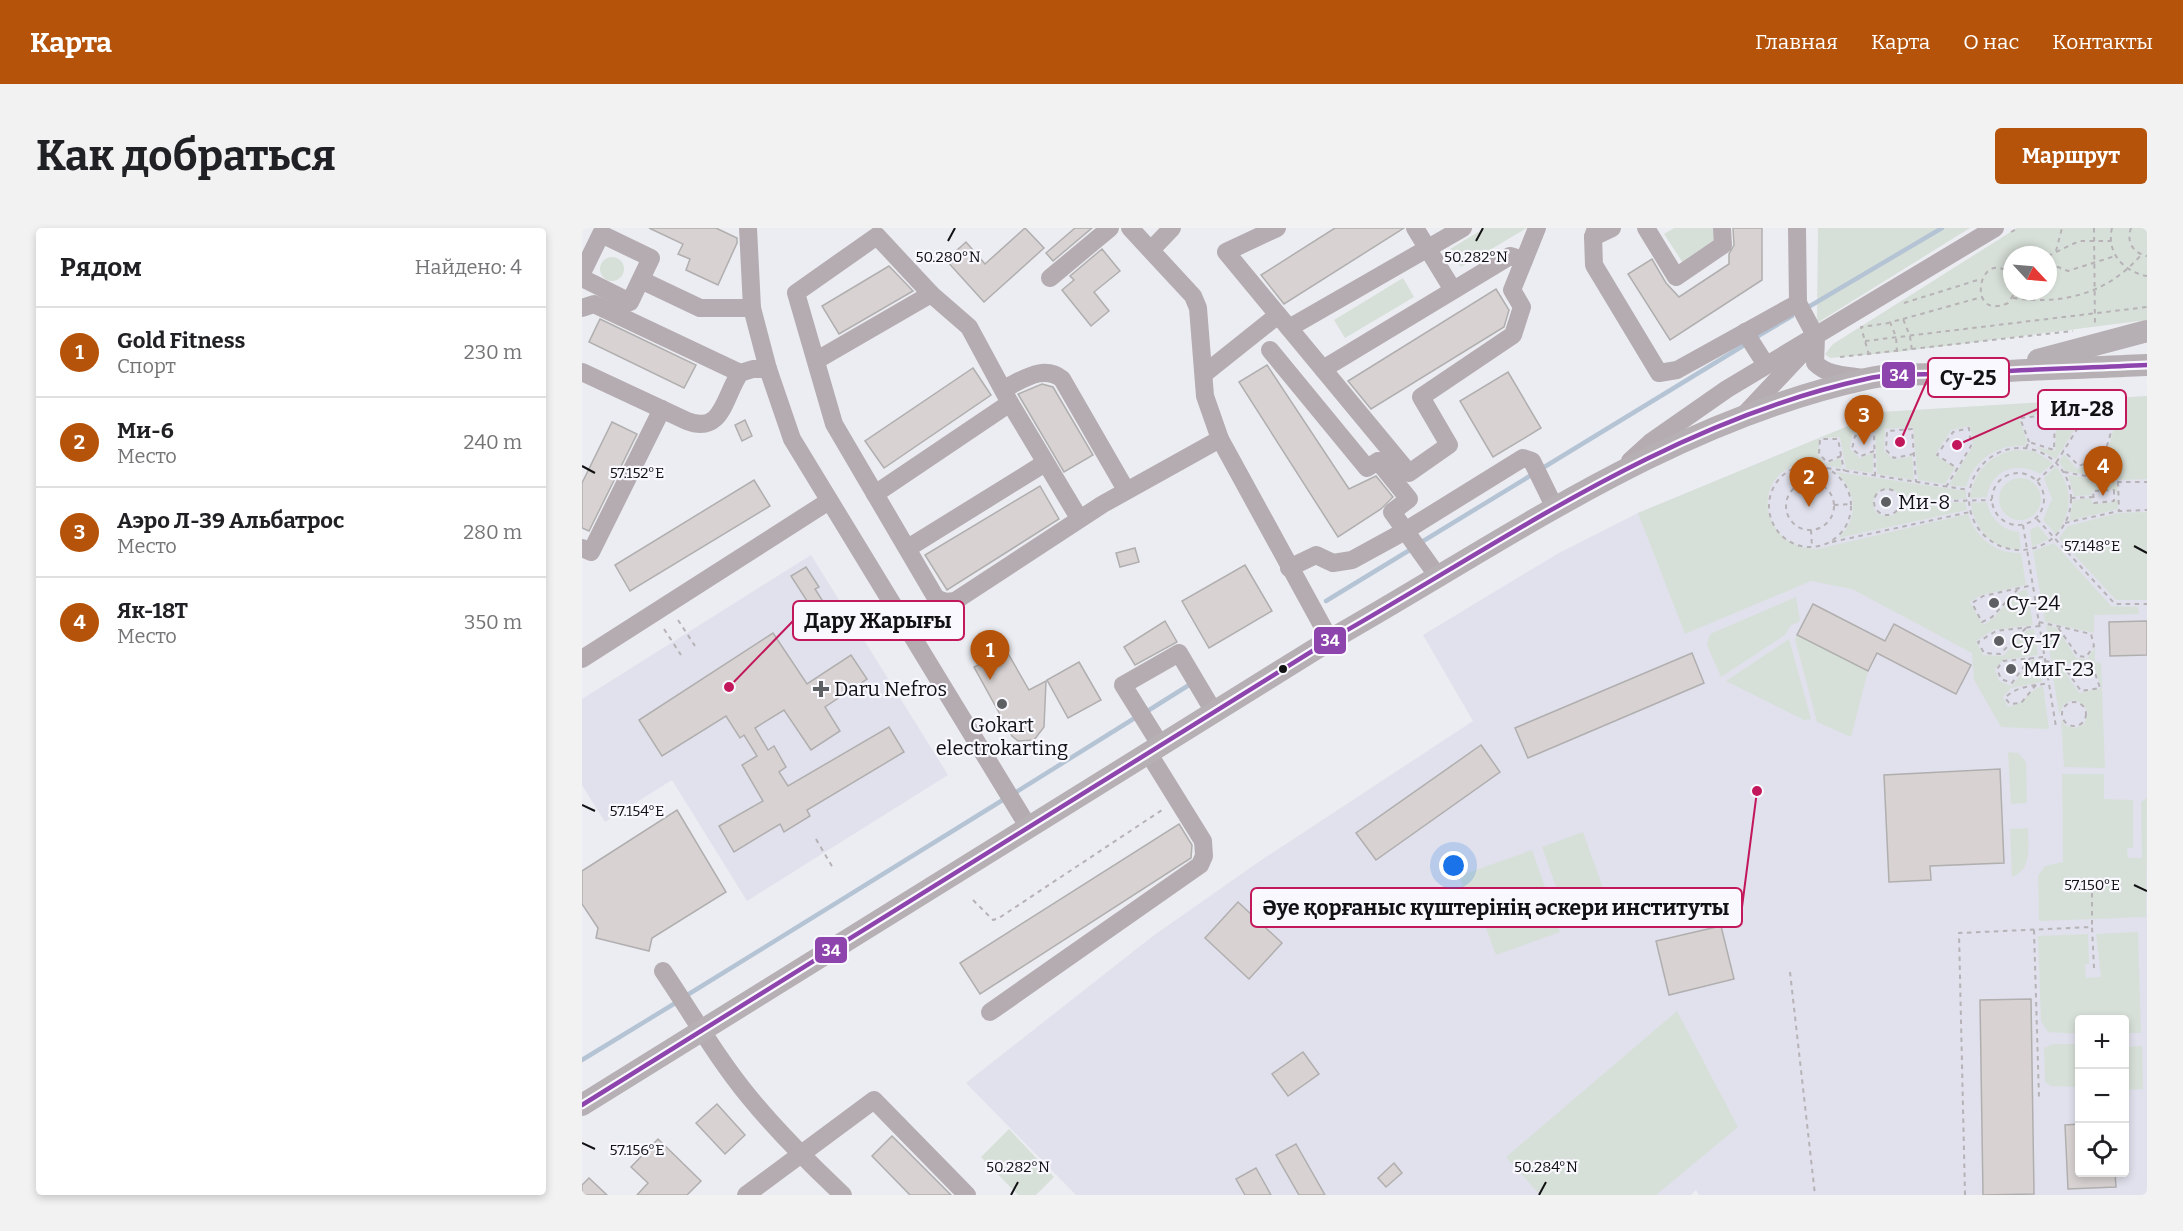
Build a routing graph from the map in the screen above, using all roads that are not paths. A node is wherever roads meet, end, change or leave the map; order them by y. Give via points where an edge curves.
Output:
1 (748, 228) edge
2 (1110, 228) edge
3 (1130, 228) edge
4 (1172, 228) edge
5 (1277, 228) edge
6 (1416, 228) edge
7 (1462, 228) edge
8 (1537, 228) edge
9 (1612, 228) edge
10 (1646, 228) edge
11 (1722, 228) edge
12 (1797, 228) edge
13 (2002, 231) edge
14 (1595, 232) edge
15 (1428, 248) junction
16 (1152, 249) junction
17 (587, 251) edge
18 (1524, 260) junction
19 (582, 273) edge
20 (582, 278) edge
21 (1050, 278) dead end
22 (641, 280) junction
23 (1453, 290) junction
24 (931, 294) junction
25 (582, 308) edge
26 (752, 308) junction
27 (1800, 309) junction
28 (1284, 322) junction
29 (2147, 331) edge
30 (1816, 337) junction
31 (1749, 338) junction
32 (1270, 350) dead end
33 (817, 360) junction
34 (2147, 365) edge
35 (1766, 366) junction
36 (2118, 366) junction
37 (768, 369) junction
38 (1323, 369) junction
39 (1998, 371) junction
40 (582, 372) edge
41 (2147, 372) edge
42 (740, 373) junction
43 (1204, 374) junction
44 (1869, 378) junction
45 (1007, 396) junction
46 (662, 410) junction
47 (1741, 418) junction
48 (1220, 439) junction
49 (1046, 464) junction
50 (1616, 475) junction
51 (1126, 490) junction
52 (875, 494) junction
53 (829, 501) junction
54 (1554, 506) junction
55 (1079, 518) junction
56 (1412, 541) junction
57 (582, 548) edge
58 (908, 548) junction
59 (1289, 568) junction
60 (1439, 578) junction
61 (1330, 640) junction
62 (582, 659) edge
63 (1214, 712) junction
64 (1155, 750) junction
65 (1029, 828) junction
66 (663, 971) dead end
67 (990, 1012) dead end
68 (702, 1032) junction
69 (582, 1105) edge
70 (801, 1155) junction
71 (746, 1195) edge
72 (843, 1195) edge
73 (967, 1195) edge

1 - 26 street
2 - 21 street
3 - 16 street
4 - 16 street
5 - 28 street via 1226,252
6 - 15 street
7 - 15 street
8 - 18 street
9 - 14 street
10 - 11 street via 1676,277 1723,245
12 - 27 street
13 - 30 street
14 - 31 street via 1594,265 1659,373 1677,370
15 - 23 street
15 - 28 street
16 - 43 street via 1198,308
17 - 19 street
17 - 22 street via 601,234 651,258
18 - 23 street via 1510,256
18 - 38 street via 1512,290 1522,307 1513,335 1421,397 1449,445 1409,473
20 - 22 street via 630,302
22 - 26 street via 700,308
23 - 38 street
24 - 33 street
24 - 33 street via 877,236 796,293
24 - 45 street via 969,327
25 - 42 street via 594,304
26 - 37 street
27 - 30 street
27 - 31 street
28 - 38 street
28 - 43 street
29 - 39 main road
30 - 35 street
30 - 44 street via 1815,363 1822,370
30 - 47 street
31 - 35 street
32 - 56 street via 1367,468 1378,461 1409,499 1392,512
33 - 52 street via 834,424
34 - 36 main road
35 - 50 street via 1652,442
36 - 39 main road
36 - 41 main road
37 - 42 street
37 - 53 street via 792,439
39 - 44 main road
40 - 46 street
42 - 46 street via 720,413 709,424 697,425
43 - 48 street via 1205,396
44 - 47 main road
45 - 49 street
45 - 51 street via 1044,371 1062,379
45 - 52 street
46 - 57 street via 591,552
47 - 50 main road via 1685,440
48 - 51 street
48 - 59 street
49 - 55 street
49 - 58 street
50 - 54 main road
51 - 55 street
52 - 58 street
53 - 62 street
53 - 65 street
54 - 56 street via 1537,471 1528,458 1523,458
54 - 60 main road
55 - 58 street via 955,601 936,598
56 - 59 street via 1352,561 1333,563 1316,555
56 - 60 street
59 - 61 street
60 - 61 main road
61 - 63 main road
63 - 64 main road
63 - 64 street via 1179,653 1123,685 1142,714
64 - 65 main road
64 - 67 street via 1177,800 1203,841 1200,864
65 - 68 main road
66 - 68 street
68 - 69 main road
68 - 70 street via 749,1097
70 - 71 street
70 - 72 street
70 - 73 street via 874,1100

